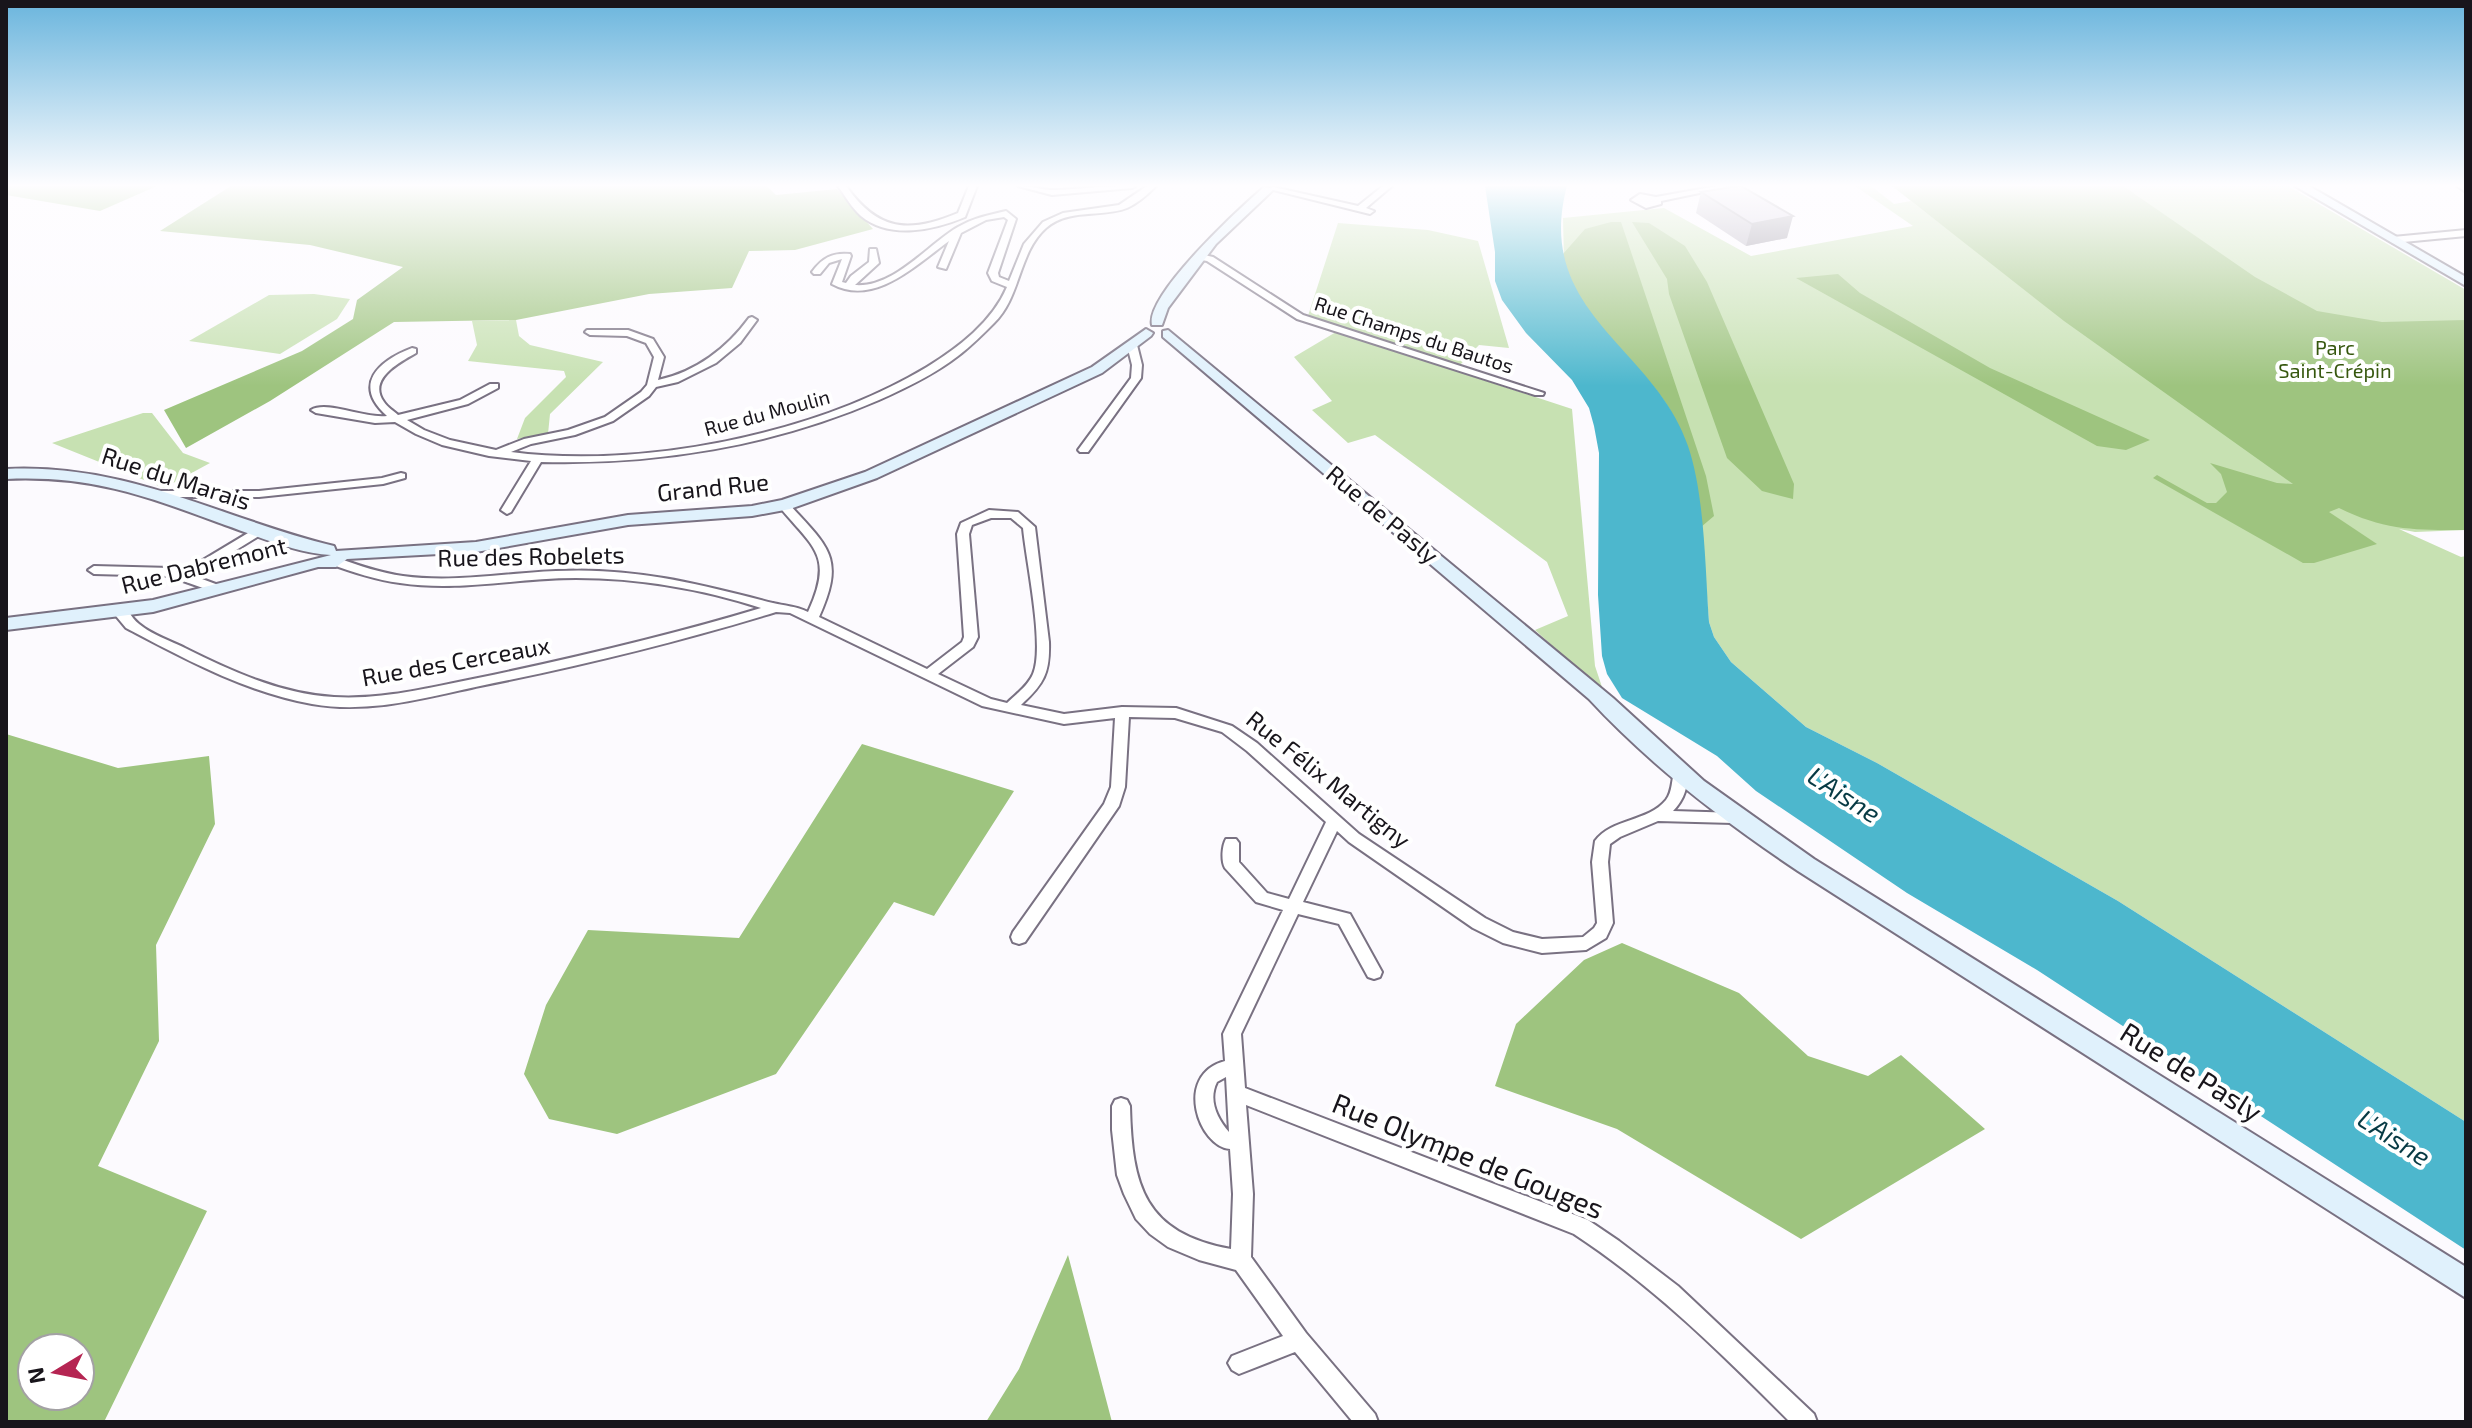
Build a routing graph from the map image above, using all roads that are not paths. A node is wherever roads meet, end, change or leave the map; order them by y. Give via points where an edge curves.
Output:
1 (873, 253) edge
2 (927, 253) edge
3 (949, 253) edge
4 (999, 253) edge
5 (1025, 253) edge
6 (1204, 253) edge
7 (2415, 253) edge
8 (1200, 257) junction
9 (943, 267) dead end
10 (817, 272) dead end
11 (2466, 282) edge
12 (1011, 285) junction
13 (848, 288) junction
14 (752, 320) dead end
15 (1157, 330) junction
16 (590, 332) dead end
17 (1132, 345) junction
18 (412, 351) dead end
19 (652, 385) junction
20 (494, 386) dead end
21 (1539, 393) dead end
22 (316, 410) dead end
23 (396, 419) junction
24 (1084, 450) dead end
25 (499, 453) junction
26 (538, 458) junction
27 (6, 474) edge
28 (401, 476) dead end
29 (159, 494) junction
30 (784, 505) junction
31 (507, 510) dead end
32 (258, 531) junction
33 (331, 557) junction
34 (94, 570) dead end
35 (185, 576) junction
36 (217, 589) junction
37 (775, 608) junction
38 (123, 611) junction
39 (812, 617) junction
40 (6, 624) edge
41 (929, 674) junction
42 (1596, 695) junction
43 (1009, 709) junction
44 (1122, 712) junction
45 (1680, 774) junction
46 (1656, 816) junction
47 (1733, 817) junction
48 (1334, 821) junction
49 (1231, 843) dead end
50 (1295, 904) junction
51 (1884, 913) junction
52 (1019, 937) dead end
53 (1374, 972) dead end
54 (1235, 1067) junction
55 (1236, 1093) junction
56 (1121, 1106) dead end
57 (1239, 1141) junction
58 (1241, 1260) junction
59 (2466, 1284) edge
60 (1299, 1340) junction
61 (1239, 1363) dead end
62 (1367, 1422) edge
63 (1806, 1422) edge

1 - 13 street via 874,263
2 - 13 street via 882,285
3 - 9 street
4 - 12 street via 995,279
5 - 12 street, Rue du Moulin
6 - 8 main road, Grand Rue
7 - 11 main road
8 - 15 main road, Grand Rue via 1161,308
8 - 21 street, Rue Champs du Bautos via 1312,323
10 - 13 street via 836,255 847,256 837,284
12 - 26 street, Rue du Moulin via 996,316 958,351 922,375 828,418 674,454
14 - 19 street via 712,361
15 - 17 main road, Grand Rue
15 - 42 main road, Rue de Pasly
16 - 19 street via 628,333 650,341 659,357
17 - 24 street via 1136,378
17 - 30 main road, Grand Rue via 1097,370 884,468
18 - 23 street via 382,370 374,387 378,403
19 - 25 street via 609,419
20 - 23 street via 464,402
22 - 23 street
23 - 25 street, Rue du Moulin via 452,444
25 - 26 street, Rue du Moulin
26 - 31 street
27 - 29 main road, Rue du Marais via 91,475
28 - 29 street via 259,494
29 - 32 main road, Rue du Marais
30 - 33 main road, Grand Rue via 628,520 476,547
30 - 39 street via 825,553 829,568
32 - 33 main road, Rue du Marais
32 - 35 street
33 - 36 main road, Rue Dabremont
33 - 37 street, Rue des Robelets via 375,575 411,581 575,574 655,578
34 - 35 street
35 - 36 street
36 - 38 main road, Rue Dabremont
37 - 38 street, Rue des Cerceaux via 609,656 385,701 346,703 285,693 202,662 131,625
37 - 39 street, Rue des Cerceaux
38 - 40 main road, Rue Dabremont
39 - 41 street, Rue Félix Martigny
41 - 43 street, Rue Félix Martigny
41 - 43 street via 971,637 963,534 967,523 989,514 1014,514 1029,527 1041,669
42 - 45 main road, Rue de Pasly
42 - 51 main road, Rue de Pasly
43 - 44 street, Rue Félix Martigny via 1064,719
44 - 48 street, Rue Félix Martigny via 1176,713 1227,729
44 - 52 street via 1118,787 1111,806
45 - 46 street, Rue Félix Martigny via 1681,789 1672,806
45 - 47 main road, Rue de Pasly
46 - 47 street, Rue Félix Martigny
46 - 48 street, Rue Félix Martigny via 1616,830 1603,841 1605,923 1586,943 1563,947 1509,938 1479,923
47 - 51 main road, Rue de Pasly
48 - 50 street
49 - 50 street via 1231,864 1262,898
50 - 53 street via 1344,919
50 - 54 street via 1232,1034
51 - 59 main road, Rue de Pasly
54 - 55 street
54 - 57 street via 1218,1068 1210,1075 1202,1098 1212,1127 1224,1140
55 - 57 street
55 - 63 street, Rue Olympe de Gouges via 1581,1227 1674,1293
56 - 58 street via 1120,1154 1136,1205 1174,1242
57 - 58 street
58 - 60 street
60 - 61 street
60 - 62 street

